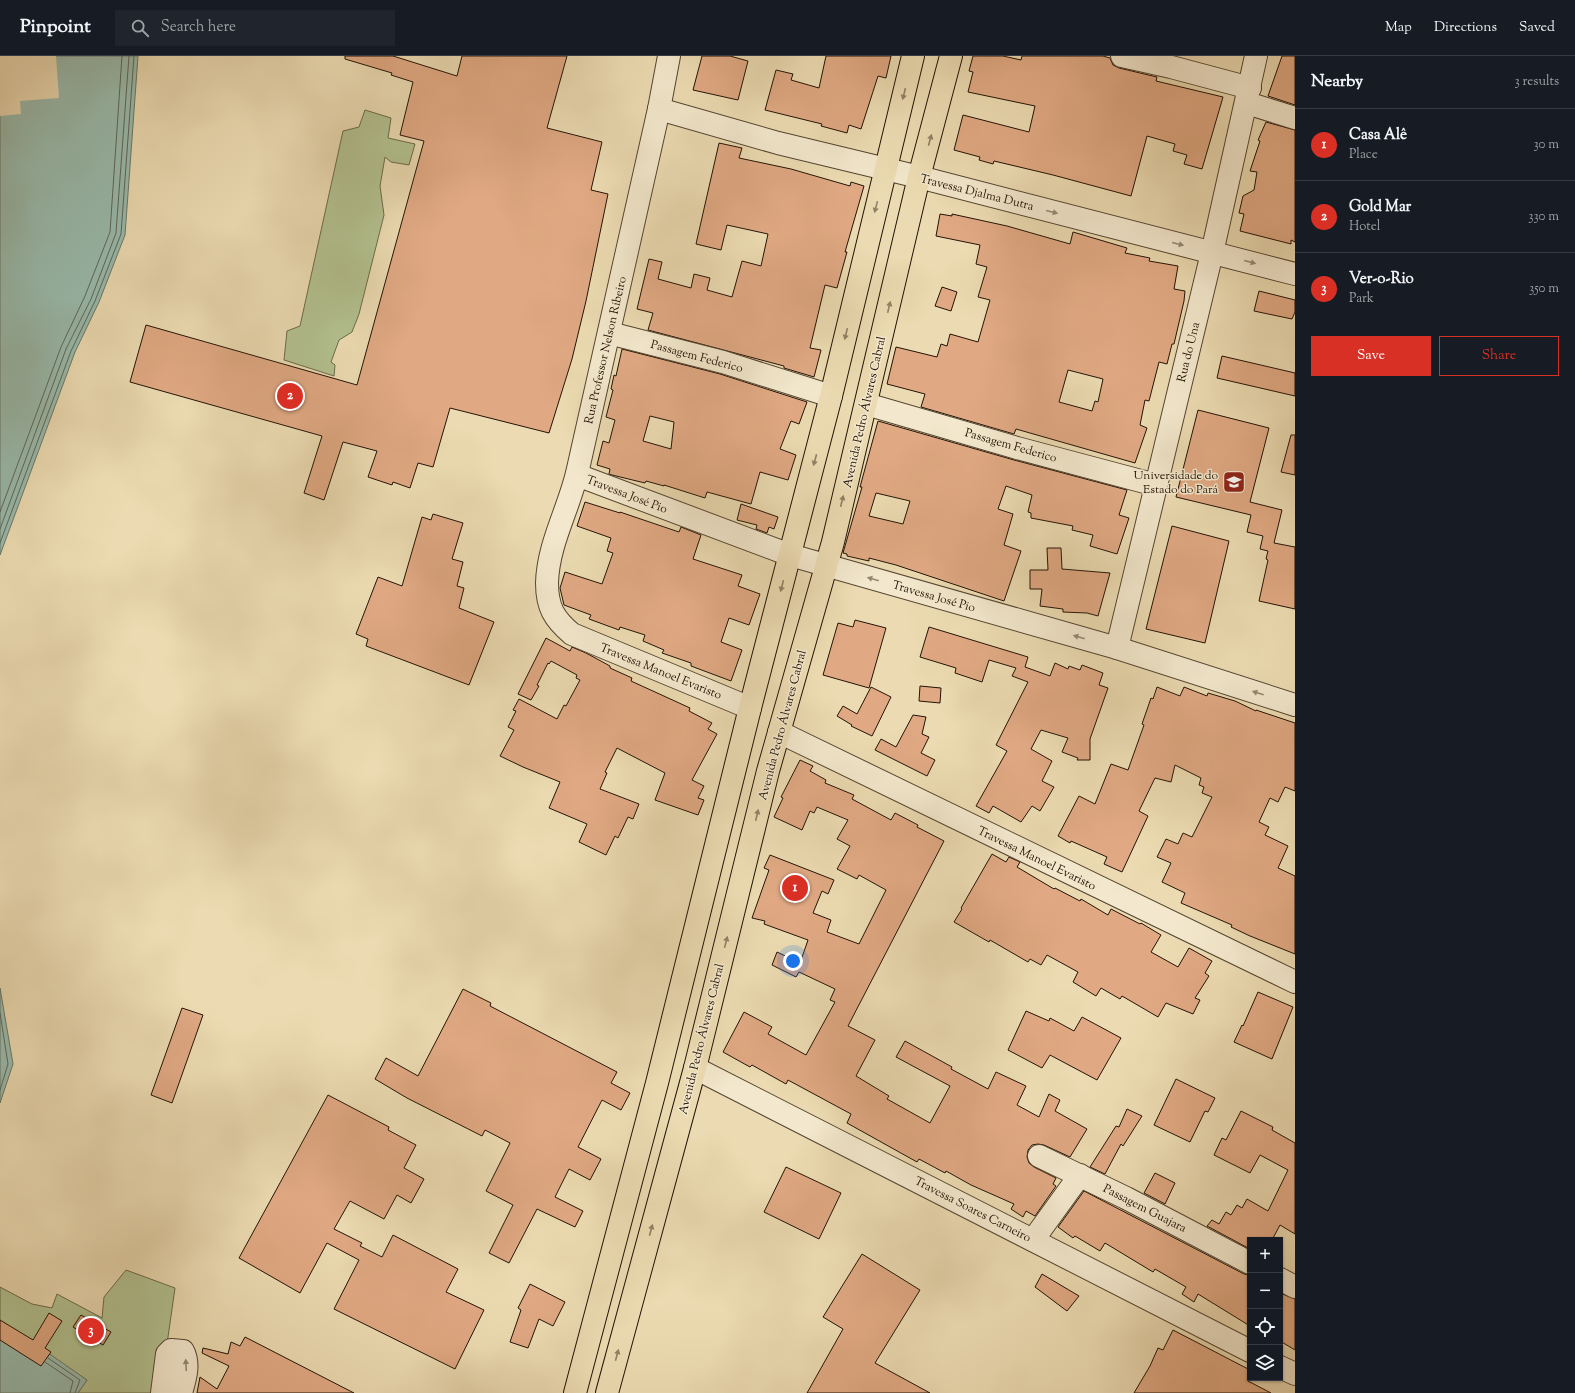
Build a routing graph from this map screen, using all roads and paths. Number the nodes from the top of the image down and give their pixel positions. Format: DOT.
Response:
graph roads {
  1 [pos="669,56"];
  2 [pos="914,56"];
  3 [pos="950,56"];
  4 [pos="1122,56"];
  5 [pos="1256,56"];
  6 [pos="1248,95"];
  7 [pos="659,109"];
  8 [pos="1295,118"];
  9 [pos="886,169"];
  10 [pos="919,178"];
  11 [pos="1212,253"];
  12 [pos="1295,274"];
  13 [pos="608,333"];
  14 [pos="831,396"];
  15 [pos="866,404"];
  16 [pos="577,475"];
  17 [pos="1156,485"];
  18 [pos="790,555"];
  19 [pos="826,566"];
  20 [pos="572,634"];
  21 [pos="1117,648"];
  22 [pos="1295,706"];
  23 [pos="750,708"];
  24 [pos="779,732"];
  25 [pos="768,771"];
  26 [pos="1295,982"];
  27 [pos="695,1068"];
  28 [pos="1039,1156"];
  29 [pos="1080,1175"];
  30 [pos="1033,1240"];
  31 [pos="1247,1261"];
  32 [pos="1283,1280"];
  33 [pos="1295,1286"];
  34 [pos="1247,1349"];
  35 [pos="1283,1368"];
  36 [pos="1295,1374"];
  37 [pos="162,1393"];
  38 [pos="181,1393"];
  39 [pos="575,1393"];
  40 [pos="607,1393"];
  1 -- 7 [label="street, Rua Professor Nelson Ribeiro"];
  2 -- 9 [label="main road, one-way"];
  10 -- 3 [label="main road, Avenida Pedro Álvares Cabral, one-way"];
  4 -- 6 [label="street"];
  5 -- 6 [label="street, Rua do Una"];
  6 -- 8 [label="street"];
  6 -- 11 [label="street, Rua do Una"];
  7 -- 9 [label="street, Travessa Djalma Dutra"];
  7 -- 13 [label="street, Rua Professor Nelson Ribeiro"];
  9 -- 10 [label="street, Travessa Djalma Dutra"];
  9 -- 14 [label="main road, one-way"];
  10 -- 11 [label="street, Travessa Djalma Dutra, one-way"];
  15 -- 10 [label="main road, Avenida Pedro Álvares Cabral, one-way"];
  11 -- 12 [label="street, Travessa Djalma Dutra, one-way"];
  11 -- 17 [label="street, Rua do Una"];
  13 -- 14 [label="street, Passagem Federico"];
  13 -- 16 [label="street, Rua Professor Nelson Ribeiro"];
  14 -- 18 [label="main road, one-way"];
  15 -- 17 [label="street, Passagem Federico"];
  19 -- 15 [label="main road, Avenida Pedro Álvares Cabral, one-way"];
  16 -- 18 [label="street, Travessa José Pio"];
  16 -- 20 [label="street, Rua Professor Nelson Ribeiro"];
  17 -- 21 [label="street, Rua do Una"];
  18 -- 19 [label="street, Travessa José Pio"];
  18 -- 23 [label="main road, one-way"];
  21 -- 19 [label="street, Travessa José Pio, one-way"];
  19 -- 24 [label="main road, Avenida Pedro Álvares Cabral"];
  20 -- 23 [label="street, Travessa Manoel Evaristo"];
  22 -- 21 [label="street, Travessa José Pio, one-way"];
  23 -- 25 [label="main road"];
  23 -- 39 [label="main road"];
  24 -- 25 [label="main road, Avenida Pedro Álvares Cabral"];
  24 -- 26 [label="street, Travessa Manoel Evaristo"];
  27 -- 25 [label="main road, Avenida Pedro Álvares Cabral, one-way"];
  27 -- 30 [label="street, Travessa Soares Carneiro"];
  40 -- 27 [label="main road, Avenida Pedro Álvares Cabral, one-way"];
  28 -- 29 [label="street, Passagem Guajara"];
  29 -- 30 [label="street"];
  29 -- 31 [label="street, Passagem Guajara"];
  30 -- 34 [label="street, Travessa Soares Carneiro"];
  32 -- 33 [label="street"];
  35 -- 36 [label="street"];
  38 -- 37 [label="street, one-way"];
}
